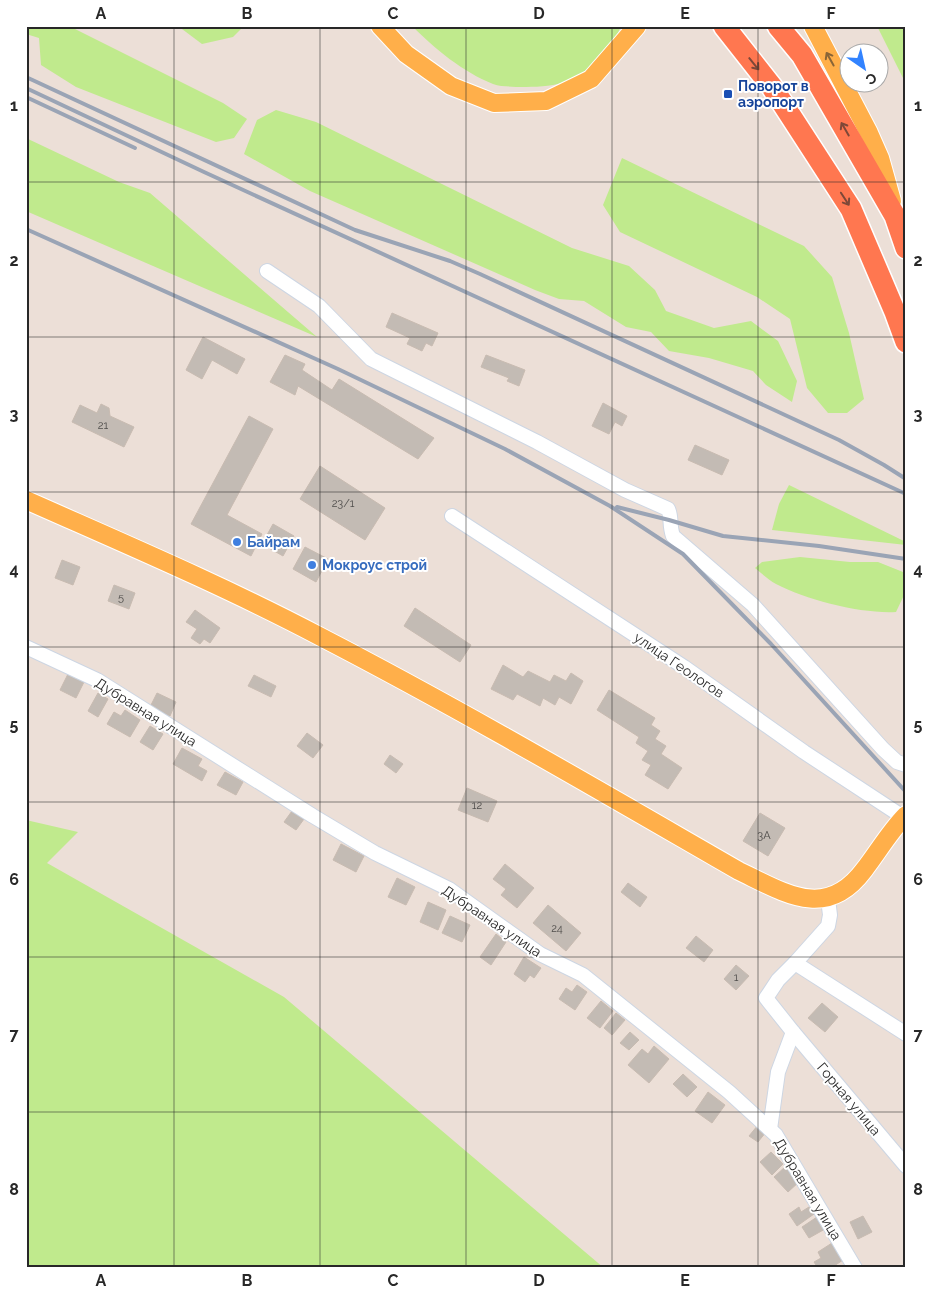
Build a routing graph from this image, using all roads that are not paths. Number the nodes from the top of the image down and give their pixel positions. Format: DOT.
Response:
graph roads {
  1 [pos="380,26"];
  2 [pos="636,26"];
  3 [pos="724,26"];
  4 [pos="778,26"];
  5 [pos="813,26"];
  6 [pos="895,216"];
  7 [pos="906,248"];
  8 [pos="266,271"];
  9 [pos="906,342"];
  10 [pos="26,500"];
  11 [pos="452,516"];
  12 [pos="26,647"];
  13 [pos="906,766"];
  14 [pos="905,816"];
  15 [pos="828,899"];
  16 [pos="794,963"];
  17 [pos="793,1032"];
  18 [pos="906,1034"];
  19 [pos="770,1129"];
  20 [pos="906,1166"];
  21 [pos="855,1268"];
  1 -- 2 [label="main road"];
  3 -- 9 [label="highway, one-way"];
  6 -- 4 [label="highway, one-way"];
  6 -- 5 [label="main road, one-way"];
  6 -- 7 [label="highway"];
  8 -- 13 [label="street"];
  10 -- 15 [label="main road"];
  11 -- 14 [label="street, улица Геологов"];
  12 -- 19 [label="street, Дубравная улица"];
  14 -- 15 [label="main road"];
  15 -- 16 [label="street"];
  16 -- 17 [label="street, Горная улица"];
  16 -- 18 [label="street"];
  17 -- 19 [label="street"];
  17 -- 20 [label="street, Горная улица"];
  19 -- 21 [label="street, Дубравная улица"];
}
